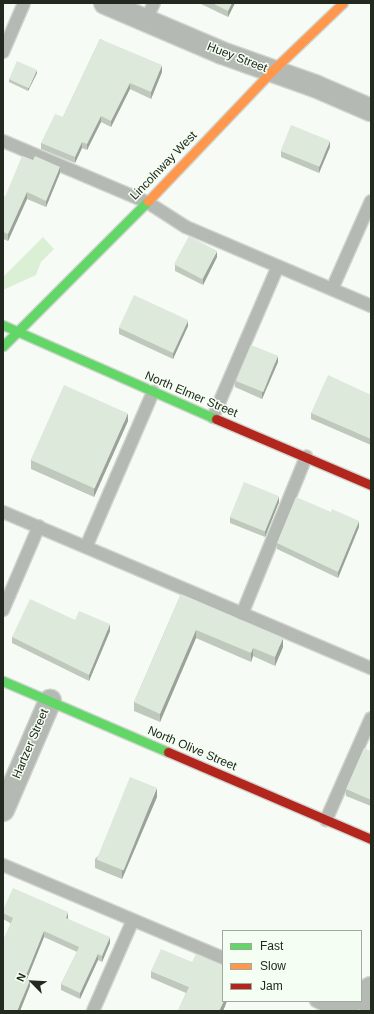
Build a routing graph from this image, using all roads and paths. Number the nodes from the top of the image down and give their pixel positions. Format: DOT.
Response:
graph roads {
  1 [pos="24,3"];
  2 [pos="105,3"];
  3 [pos="343,3"];
  4 [pos="150,12"];
  5 [pos="3,52"];
  6 [pos="272,71"];
  7 [pos="371,110"];
  8 [pos="3,141"];
  9 [pos="371,201"];
  10 [pos="147,202"];
  11 [pos="278,266"];
  12 [pos="332,289"];
  13 [pos="371,306"];
  14 [pos="3,325"];
  15 [pos="18,331"];
  16 [pos="3,346"];
  17 [pos="153,392"];
  18 [pos="213,418"];
  19 [pos="306,457"];
  20 [pos="371,485"];
  21 [pos="3,512"];
  22 [pos="39,526"];
  23 [pos="86,547"];
  24 [pos="3,610"];
  25 [pos="242,614"];
  26 [pos="371,668"];
  27 [pos="3,680"];
  28 [pos="50,701"];
  29 [pos="371,718"];
  30 [pos="3,810"];
  31 [pos="326,820"];
  32 [pos="371,839"];
  33 [pos="3,865"];
  34 [pos="133,920"];
  35 [pos="222,958"];
  36 [pos="371,988"];
  37 [pos="362,994"];
  38 [pos="318,1002"];
  39 [pos="350,1002"];
  40 [pos="362,1002"];
  41 [pos="93,1011"];
  42 [pos="337,1011"];
  43 [pos="368,1011"];
  1 -- 5 [label="lane"];
  2 -- 4 [label="street, Huey Street"];
  3 -- 6 [label="street, Lincolnway West"];
  4 -- 6 [label="street, Huey Street"];
  6 -- 7 [label="street, Huey Street"];
  6 -- 10 [label="street, Lincolnway West"];
  8 -- 10 [label="lane"];
  9 -- 12 [label="lane"];
  10 -- 11 [label="lane"];
  10 -- 15 [label="street, Lincolnway West"];
  11 -- 12 [label="lane"];
  11 -- 18 [label="lane"];
  12 -- 13 [label="lane"];
  14 -- 15 [label="street, North Elmer Street"];
  15 -- 16 [label="street, Lincolnway West"];
  15 -- 17 [label="street, North Elmer Street"];
  17 -- 18 [label="street, North Elmer Street"];
  17 -- 23 [label="lane"];
  18 -- 19 [label="street, North Elmer Street"];
  19 -- 20 [label="street, North Elmer Street"];
  19 -- 25 [label="lane"];
  21 -- 22 [label="lane"];
  22 -- 23 [label="lane"];
  22 -- 24 [label="lane"];
  23 -- 25 [label="lane"];
  25 -- 26 [label="lane"];
  27 -- 28 [label="street, North Olive Street"];
  28 -- 30 [label="street, Hartzer Street"];
  28 -- 31 [label="street, North Olive Street"];
  29 -- 31 [label="lane"];
  31 -- 32 [label="street, North Olive Street"];
  33 -- 34 [label="lane"];
  34 -- 35 [label="lane"];
  34 -- 41 [label="lane"];
  36 -- 37 [label="street"];
  38 -- 42 [label="lane"];
  39 -- 42 [label="street"];
  40 -- 43 [label="lane"];
}
